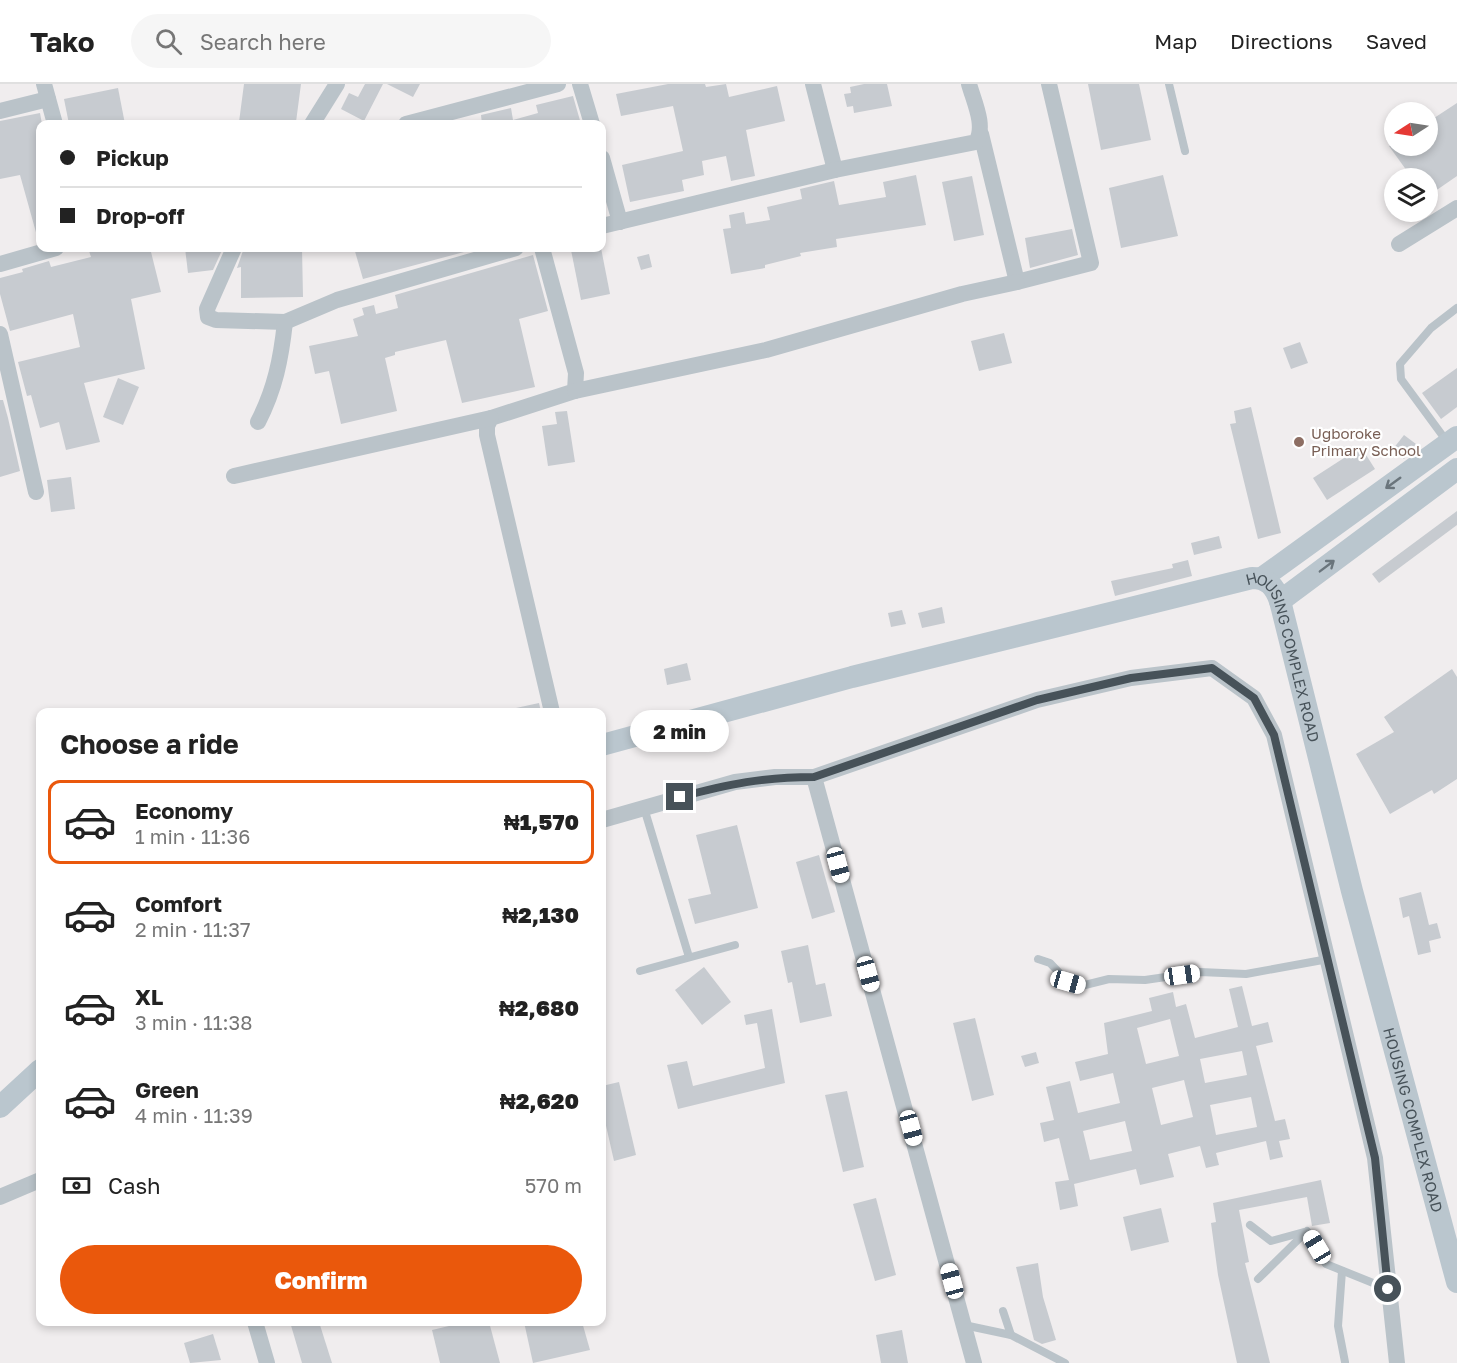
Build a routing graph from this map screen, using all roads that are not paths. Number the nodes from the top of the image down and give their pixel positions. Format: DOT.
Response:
graph roads {
  1 [pos="337,84"];
  2 [pos="558,84"];
  3 [pos="580,84"];
  4 [pos="813,84"];
  5 [pos="969,84"];
  6 [pos="1049,84"];
  7 [pos="1169,84"];
  8 [pos="46,91"];
  9 [pos="0,111"];
  10 [pos="54,120"];
  11 [pos="314,120"];
  12 [pos="421,120"];
  13 [pos="591,120"];
  14 [pos="981,134"];
  15 [pos="1185,151"];
  16 [pos="835,170"];
  17 [pos="606,172"];
  18 [pos="1457,208"];
  19 [pos="620,222"];
  20 [pos="606,225"];
  21 [pos="1400,244"];
  22 [pos="42,252"];
  23 [pos="232,252"];
  24 [pos="502,252"];
  25 [pos="543,252"];
  26 [pos="0,264"];
  27 [pos="1017,282"];
  28 [pos="1457,308"];
  29 [pos="285,322"];
  30 [pos="0,334"];
  31 [pos="575,391"];
  32 [pos="491,418"];
  33 [pos="258,422"];
  34 [pos="1452,440"];
  35 [pos="1457,469"];
  36 [pos="234,476"];
  37 [pos="36,492"];
  38 [pos="1262,578"];
  39 [pos="1280,601"];
  40 [pos="551,708"];
  41 [pos="606,744"];
  42 [pos="814,777"];
  43 [pos="644,808"];
  44 [pos="606,819"];
  45 [pos="735,945"];
  46 [pos="689,957"];
  47 [pos="1038,959"];
  48 [pos="1328,959"];
  49 [pos="640,970"];
  50 [pos="36,1074"];
  51 [pos="0,1107"];
  52 [pos="36,1182"];
  53 [pos="0,1197"];
  54 [pos="1250,1225"];
  55 [pos="1307,1231"];
  56 [pos="1342,1271"];
  57 [pos="1258,1278"];
  58 [pos="1457,1282"];
  59 [pos="1388,1289"];
  60 [pos="1003,1311"];
  61 [pos="964,1325"];
  62 [pos="256,1326"];
  63 [pos="1011,1335"];
  64 [pos="1345,1362"];
  65 [pos="267,1363"];
  66 [pos="974,1363"];
  67 [pos="1065,1363"];
  68 [pos="1397,1363"];
  1 -- 11 [label="street"];
  2 -- 12 [label="street"];
  3 -- 13 [label="street"];
  4 -- 16 [label="street"];
  5 -- 14 [label="street"];
  6 -- 27 [label="street"];
  7 -- 15 [label="lane"];
  8 -- 9 [label="street"];
  8 -- 10 [label="street"];
  14 -- 16 [label="street"];
  14 -- 27 [label="street"];
  16 -- 19 [label="street"];
  17 -- 19 [label="street"];
  18 -- 21 [label="street"];
  19 -- 20 [label="street"];
  22 -- 26 [label="street"];
  23 -- 29 [label="street"];
  24 -- 29 [label="street"];
  25 -- 31 [label="street"];
  27 -- 31 [label="street"];
  28 -- 34 [label="lane"];
  29 -- 33 [label="street"];
  30 -- 37 [label="street"];
  31 -- 32 [label="street"];
  32 -- 36 [label="street"];
  32 -- 40 [label="street"];
  34 -- 38 [label="street, one-way"];
  39 -- 35 [label="street, one-way"];
  38 -- 39 [label="street, HOUSING COMPLEX ROAD"];
  38 -- 41 [label="street, HOUSING COMPLEX ROAD"];
  39 -- 58 [label="street, HOUSING COMPLEX ROAD"];
  42 -- 43 [label="street"];
  42 -- 48 [label="street"];
  42 -- 61 [label="street"];
  43 -- 44 [label="street"];
  43 -- 46 [label="lane"];
  45 -- 46 [label="lane"];
  46 -- 49 [label="lane"];
  47 -- 48 [label="lane"];
  48 -- 59 [label="street"];
  50 -- 51 [label="street"];
  52 -- 53 [label="street"];
  54 -- 55 [label="lane"];
  55 -- 56 [label="lane"];
  55 -- 57 [label="lane"];
  56 -- 59 [label="lane"];
  56 -- 64 [label="lane"];
  59 -- 68 [label="street"];
  60 -- 63 [label="lane"];
  61 -- 63 [label="lane"];
  61 -- 66 [label="street"];
  62 -- 65 [label="street"];
  63 -- 67 [label="lane"];
}
